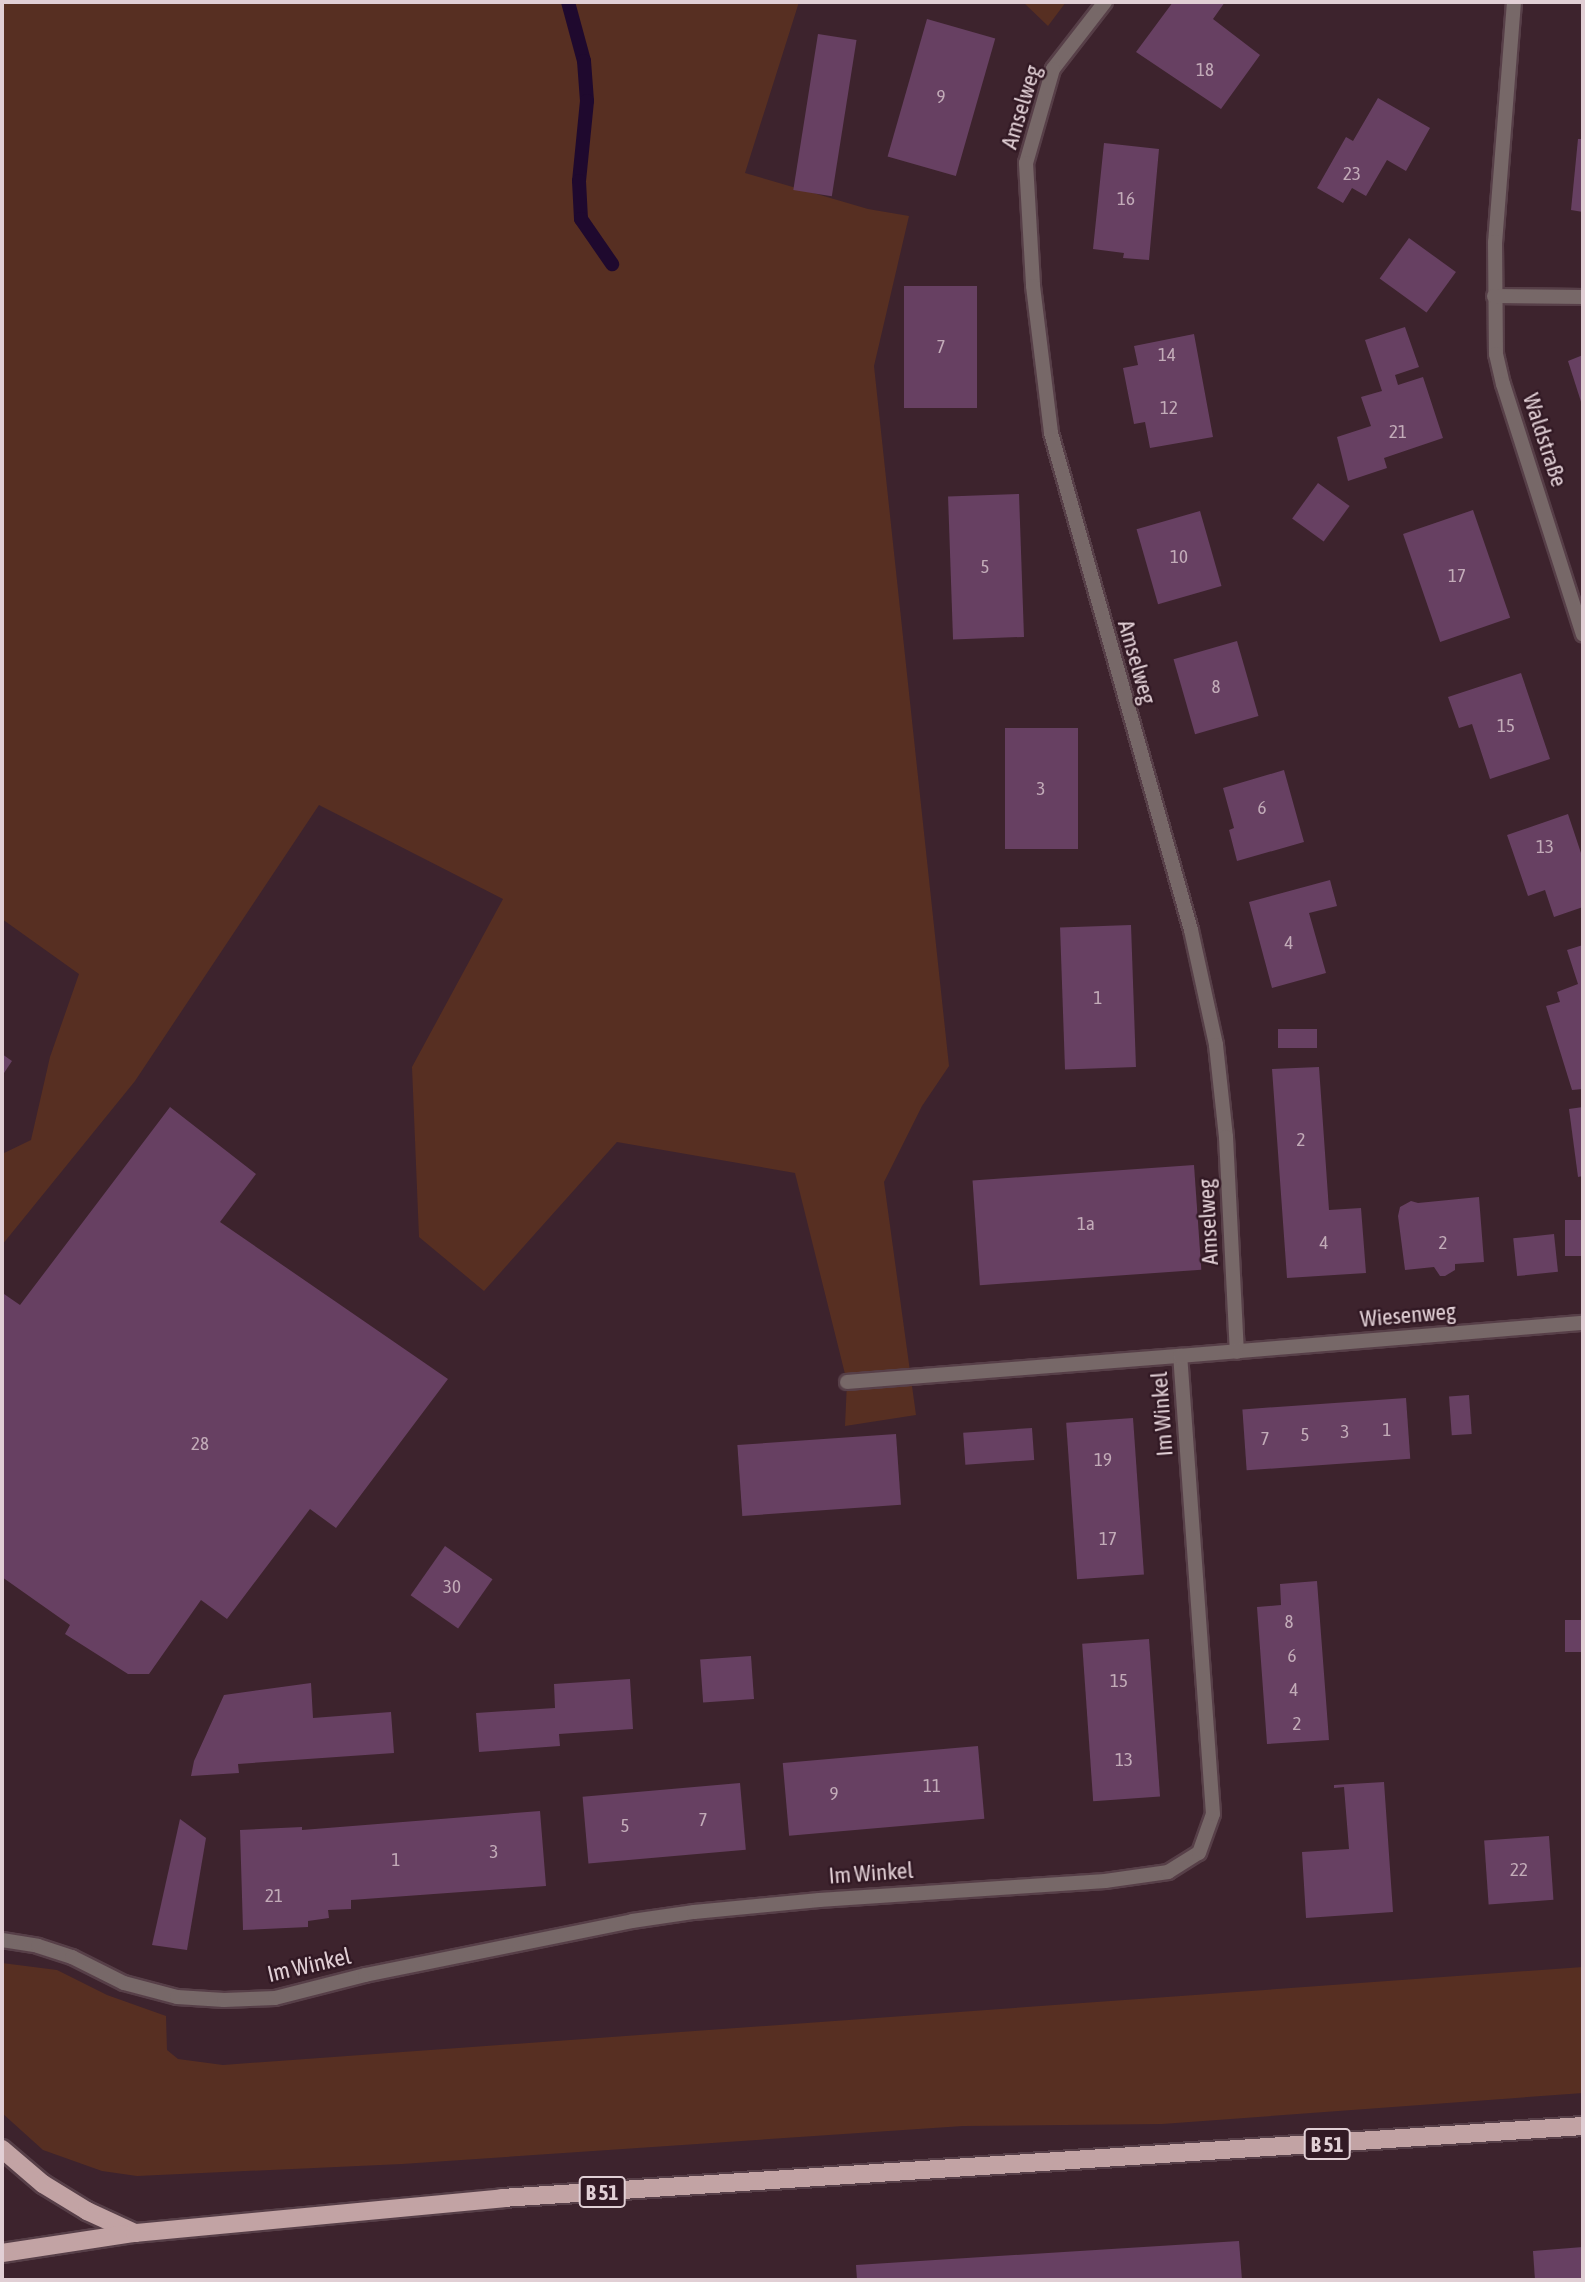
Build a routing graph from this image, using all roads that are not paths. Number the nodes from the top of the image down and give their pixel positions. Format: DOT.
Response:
graph roads {
  1 [pos="1105,2"];
  2 [pos="1514,2"];
  3 [pos="1494,296"];
  4 [pos="1583,297"];
  5 [pos="1583,635"];
  6 [pos="1583,1323"];
  7 [pos="1237,1352"];
  8 [pos="1180,1356"];
  9 [pos="847,1382"];
  10 [pos="2,1940"];
  11 [pos="1583,2126"];
  12 [pos="2,2149"];
  13 [pos="135,2233"];
  14 [pos="2,2253"];
  1 -- 7 [label="street, Amselweg"];
  2 -- 3 [label="street"];
  3 -- 4 [label="street"];
  3 -- 5 [label="street, Waldstraße"];
  6 -- 7 [label="street, Wiesenweg"];
  7 -- 8 [label="street, Im Winkel"];
  8 -- 9 [label="street"];
  8 -- 10 [label="street, Im Winkel"];
  11 -- 13 [label="main road, B 51"];
  12 -- 13 [label="main road"];
  13 -- 14 [label="main road, B 51"];
}
